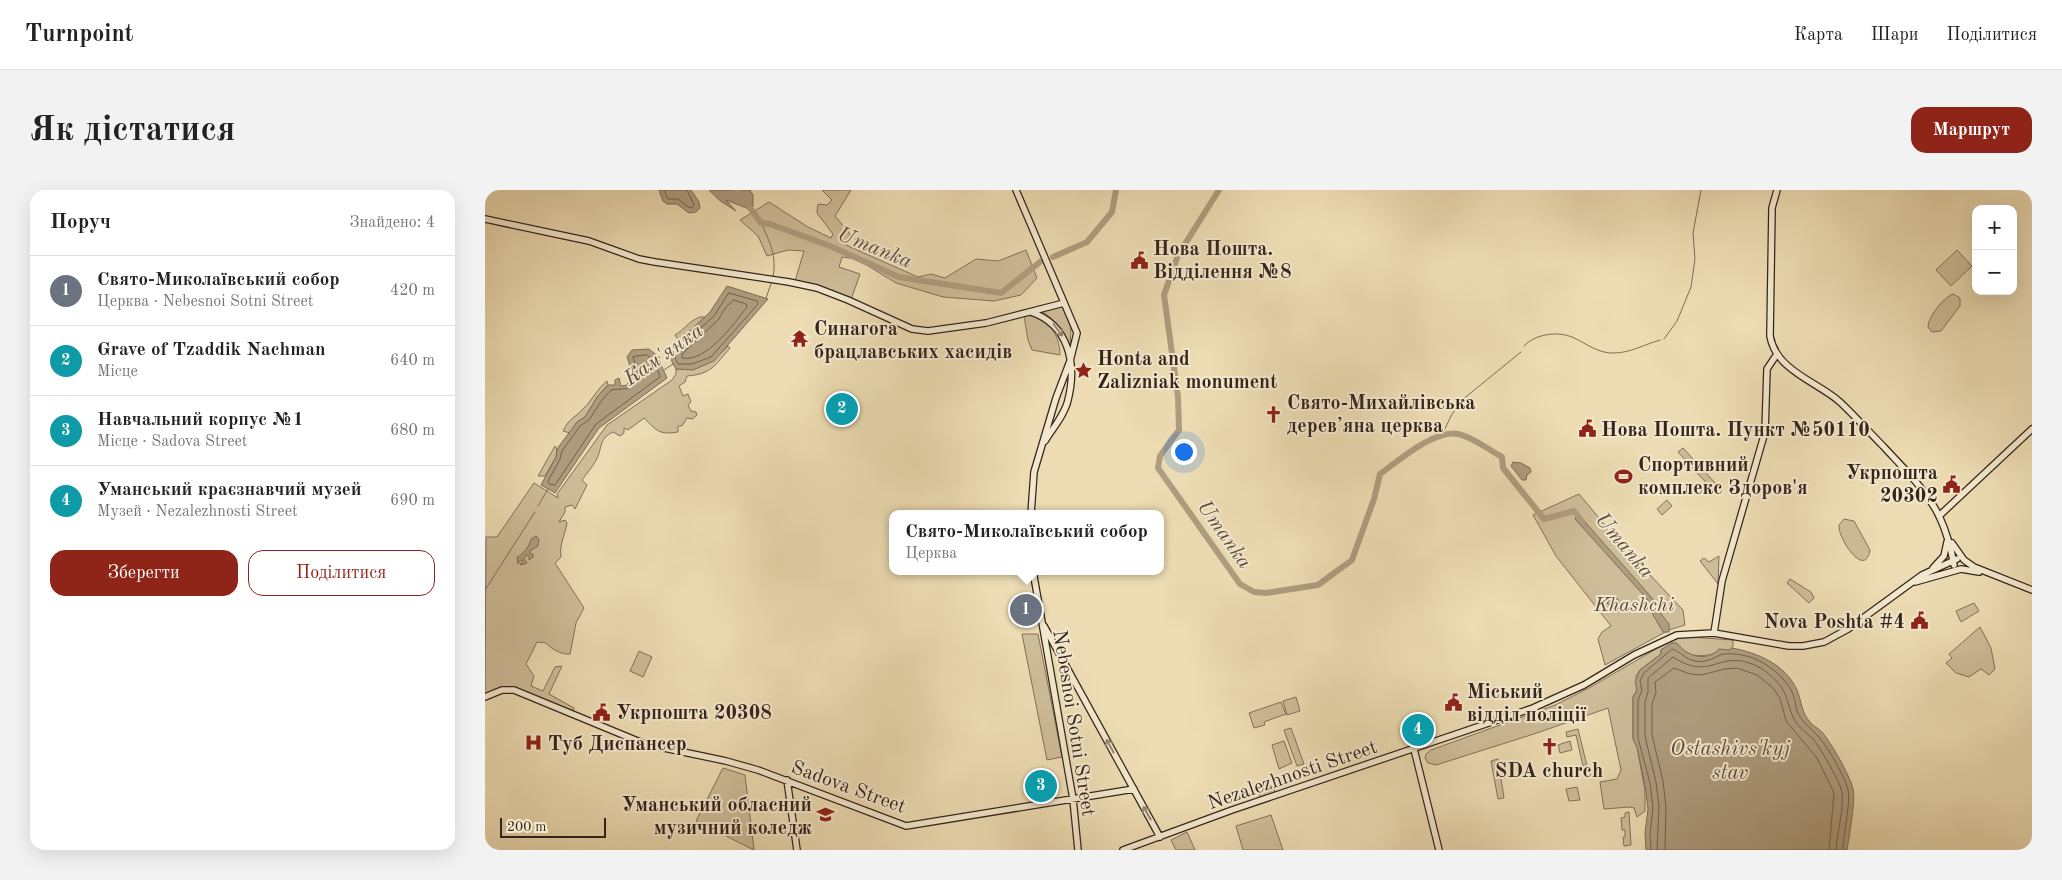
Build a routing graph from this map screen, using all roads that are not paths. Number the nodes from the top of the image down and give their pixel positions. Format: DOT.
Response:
graph roads {
  1 [pos="1016,190"];
  2 [pos="1777,190"];
  3 [pos="485,219"];
  4 [pos="1064,303"];
  5 [pos="1031,312"];
  6 [pos="1777,354"];
  7 [pos="1070,361"];
  8 [pos="1057,398"];
  9 [pos="1068,401"];
  10 [pos="2032,429"];
  11 [pos="1041,447"];
  12 [pos="1031,510"];
  13 [pos="1939,516"];
  14 [pos="1947,535"];
  15 [pos="1957,561"];
  16 [pos="1961,569"];
  17 [pos="1929,571"];
  18 [pos="1984,572"];
  19 [pos="1034,575"];
  20 [pos="1935,577"];
  21 [pos="1910,583"];
  22 [pos="2032,590"];
  23 [pos="1041,622"];
  24 [pos="1714,633"];
  25 [pos="1053,643"];
  26 [pos="1046,648"];
  27 [pos="485,697"];
  28 [pos="1414,750"];
  29 [pos="787,780"];
  30 [pos="1134,789"];
  31 [pos="1073,799"];
  32 [pos="1160,837"];
  33 [pos="797,850"];
  34 [pos="1078,850"];
  35 [pos="1123,850"];
  36 [pos="1439,850"];
  1 -- 4 [label="main road"];
  2 -- 6 [label="main road"];
  3 -- 5 [label="main road"];
  4 -- 5 [label="main road"];
  4 -- 7 [label="main road"];
  5 -- 7 [label="main road, one-way"];
  6 -- 13 [label="main road"];
  6 -- 24 [label="main road"];
  7 -- 8 [label="main road"];
  7 -- 9 [label="main road"];
  8 -- 9 [label="main road"];
  8 -- 11 [label="main road"];
  9 -- 11 [label="main road"];
  10 -- 13 [label="main road"];
  11 -- 12 [label="main road"];
  13 -- 14 [label="main road"];
  14 -- 15 [label="main road"];
  14 -- 15 [label="main road"];
  14 -- 17 [label="main road"];
  15 -- 16 [label="main road"];
  15 -- 16 [label="main road"];
  15 -- 17 [label="main road, Nezalezhnosti Street"];
  15 -- 18 [label="main road, Nezalezhnosti Street"];
  16 -- 18 [label="main road, Nezalezhnosti Street"];
  16 -- 20 [label="main road, Nezalezhnosti Street"];
  17 -- 21 [label="main road, Nezalezhnosti Street"];
  18 -- 20 [label="main road, Nezalezhnosti Street"];
  18 -- 22 [label="main road, Nezalezhnosti Street"];
  19 -- 23 [label="main road, Nebesnoi Sotni Street"];
  20 -- 21 [label="main road, Nezalezhnosti Street"];
  21 -- 24 [label="main road, Nezalezhnosti Street"];
  23 -- 25 [label="main road"];
  23 -- 26 [label="main road, Nebesnoi Sotni Street"];
  24 -- 28 [label="main road, Nezalezhnosti Street"];
  25 -- 26 [label="main road"];
  30 -- 25 [label="main road, one-way"];
  26 -- 31 [label="main road, Nebesnoi Sotni Street"];
  27 -- 29 [label="main road, Sadova Street"];
  28 -- 32 [label="main road, Nezalezhnosti Street"];
  28 -- 36 [label="main road"];
  29 -- 31 [label="main road, Sadova Street"];
  29 -- 33 [label="main road"];
  30 -- 31 [label="main road, Sadova Street"];
  32 -- 30 [label="main road, one-way"];
  31 -- 34 [label="main road, Nebesnoi Sotni Street"];
  32 -- 35 [label="main road, Nezalezhnosti Street"];
}
